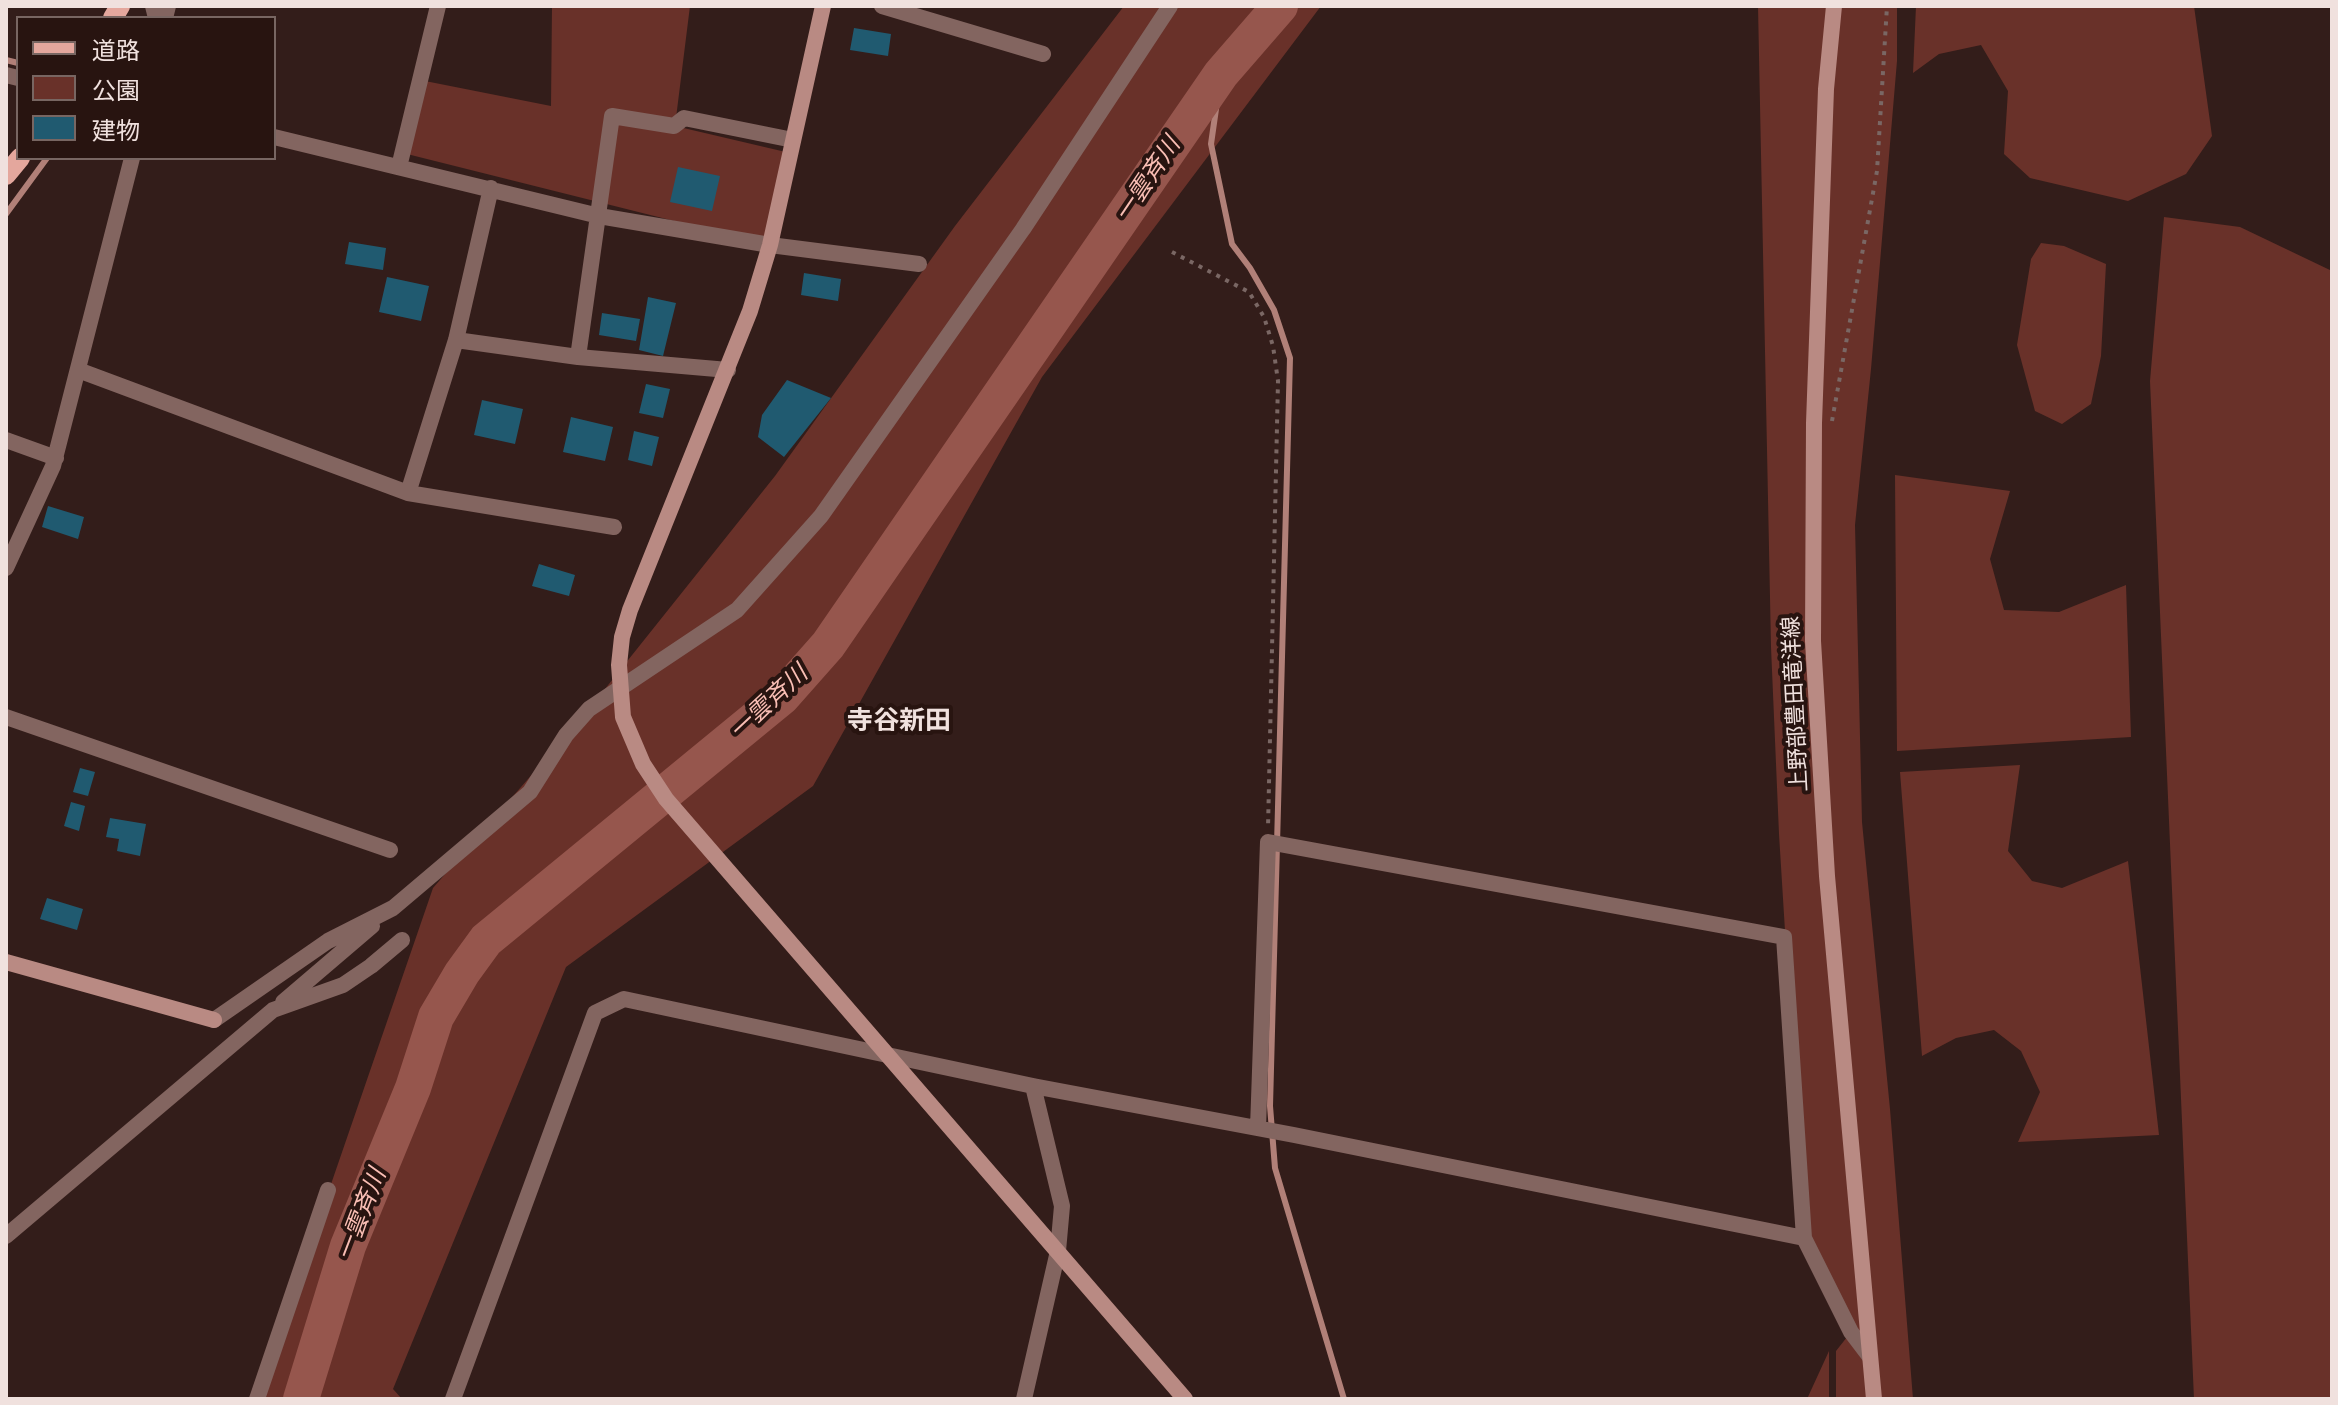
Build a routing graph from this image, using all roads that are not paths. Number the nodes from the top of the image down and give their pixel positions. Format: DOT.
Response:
graph roads {
  1 [pos="438,6"];
  2 [pos="823,6"];
  3 [pos="882,6"];
  4 [pos="1170,6"];
  5 [pos="1834,6"];
  6 [pos="1043,54"];
  7 [pos="276,137"];
  8 [pos="793,140"];
  9 [pos="131,160"];
  10 [pos="399,167"];
  11 [pos="491,188"];
  12 [pos="599,216"];
  13 [pos="770,245"];
  14 [pos="919,264"];
  15 [pos="456,340"];
  16 [pos="578,357"];
  17 [pos="78,370"];
  18 [pos="728,370"];
  19 [pos="6,440"];
  20 [pos="56,458"];
  21 [pos="408,493"];
  22 [pos="614,527"];
  23 [pos="6,568"];
  24 [pos="620,689"];
  25 [pos="6,717"];
  26 [pos="390,850"];
  27 [pos="393,908"];
  28 [pos="402,940"];
  29 [pos="6,962"];
  30 [pos="273,1010"];
  31 [pos="885,1053"];
  32 [pos="1033,1086"];
  33 [pos="1258,1128"];
  34 [pos="328,1190"];
  35 [pos="6,1236"];
  36 [pos="1804,1238"];
  37 [pos="1058,1251"];
  38 [pos="1870,1357"];
  39 [pos="257,1399"];
  40 [pos="453,1399"];
  41 [pos="1024,1399"];
  42 [pos="1185,1399"];
  43 [pos="1874,1399"];
  1 -- 10 [label="street"];
  2 -- 8 [label="street"];
  3 -- 6 [label="street"];
  4 -- 24 [label="street"];
  5 -- 38 [label="street, 上野部豊田竜洋線"];
  7 -- 10 [label="street"];
  8 -- 12 [label="street"];
  8 -- 13 [label="street"];
  9 -- 17 [label="street"];
  10 -- 11 [label="street"];
  11 -- 12 [label="street"];
  11 -- 15 [label="street"];
  12 -- 13 [label="street"];
  12 -- 16 [label="street"];
  13 -- 14 [label="street"];
  13 -- 18 [label="street"];
  15 -- 16 [label="street"];
  15 -- 21 [label="street"];
  16 -- 18 [label="street"];
  17 -- 20 [label="street"];
  17 -- 21 [label="street"];
  18 -- 24 [label="street"];
  19 -- 20 [label="street"];
  20 -- 23 [label="street"];
  21 -- 22 [label="street"];
  24 -- 27 [label="street"];
  24 -- 31 [label="street"];
  25 -- 26 [label="street"];
  27 -- 29 [label="street"];
  27 -- 30 [label="street"];
  28 -- 30 [label="street"];
  30 -- 35 [label="street"];
  31 -- 32 [label="street"];
  31 -- 37 [label="street"];
  31 -- 40 [label="street"];
  32 -- 33 [label="street"];
  32 -- 37 [label="street"];
  33 -- 36 [label="street"];
  33 -- 36 [label="street"];
  34 -- 39 [label="street"];
  36 -- 38 [label="street"];
  37 -- 41 [label="street"];
  37 -- 42 [label="street"];
  38 -- 43 [label="street, 上野部豊田竜洋線"];
}
